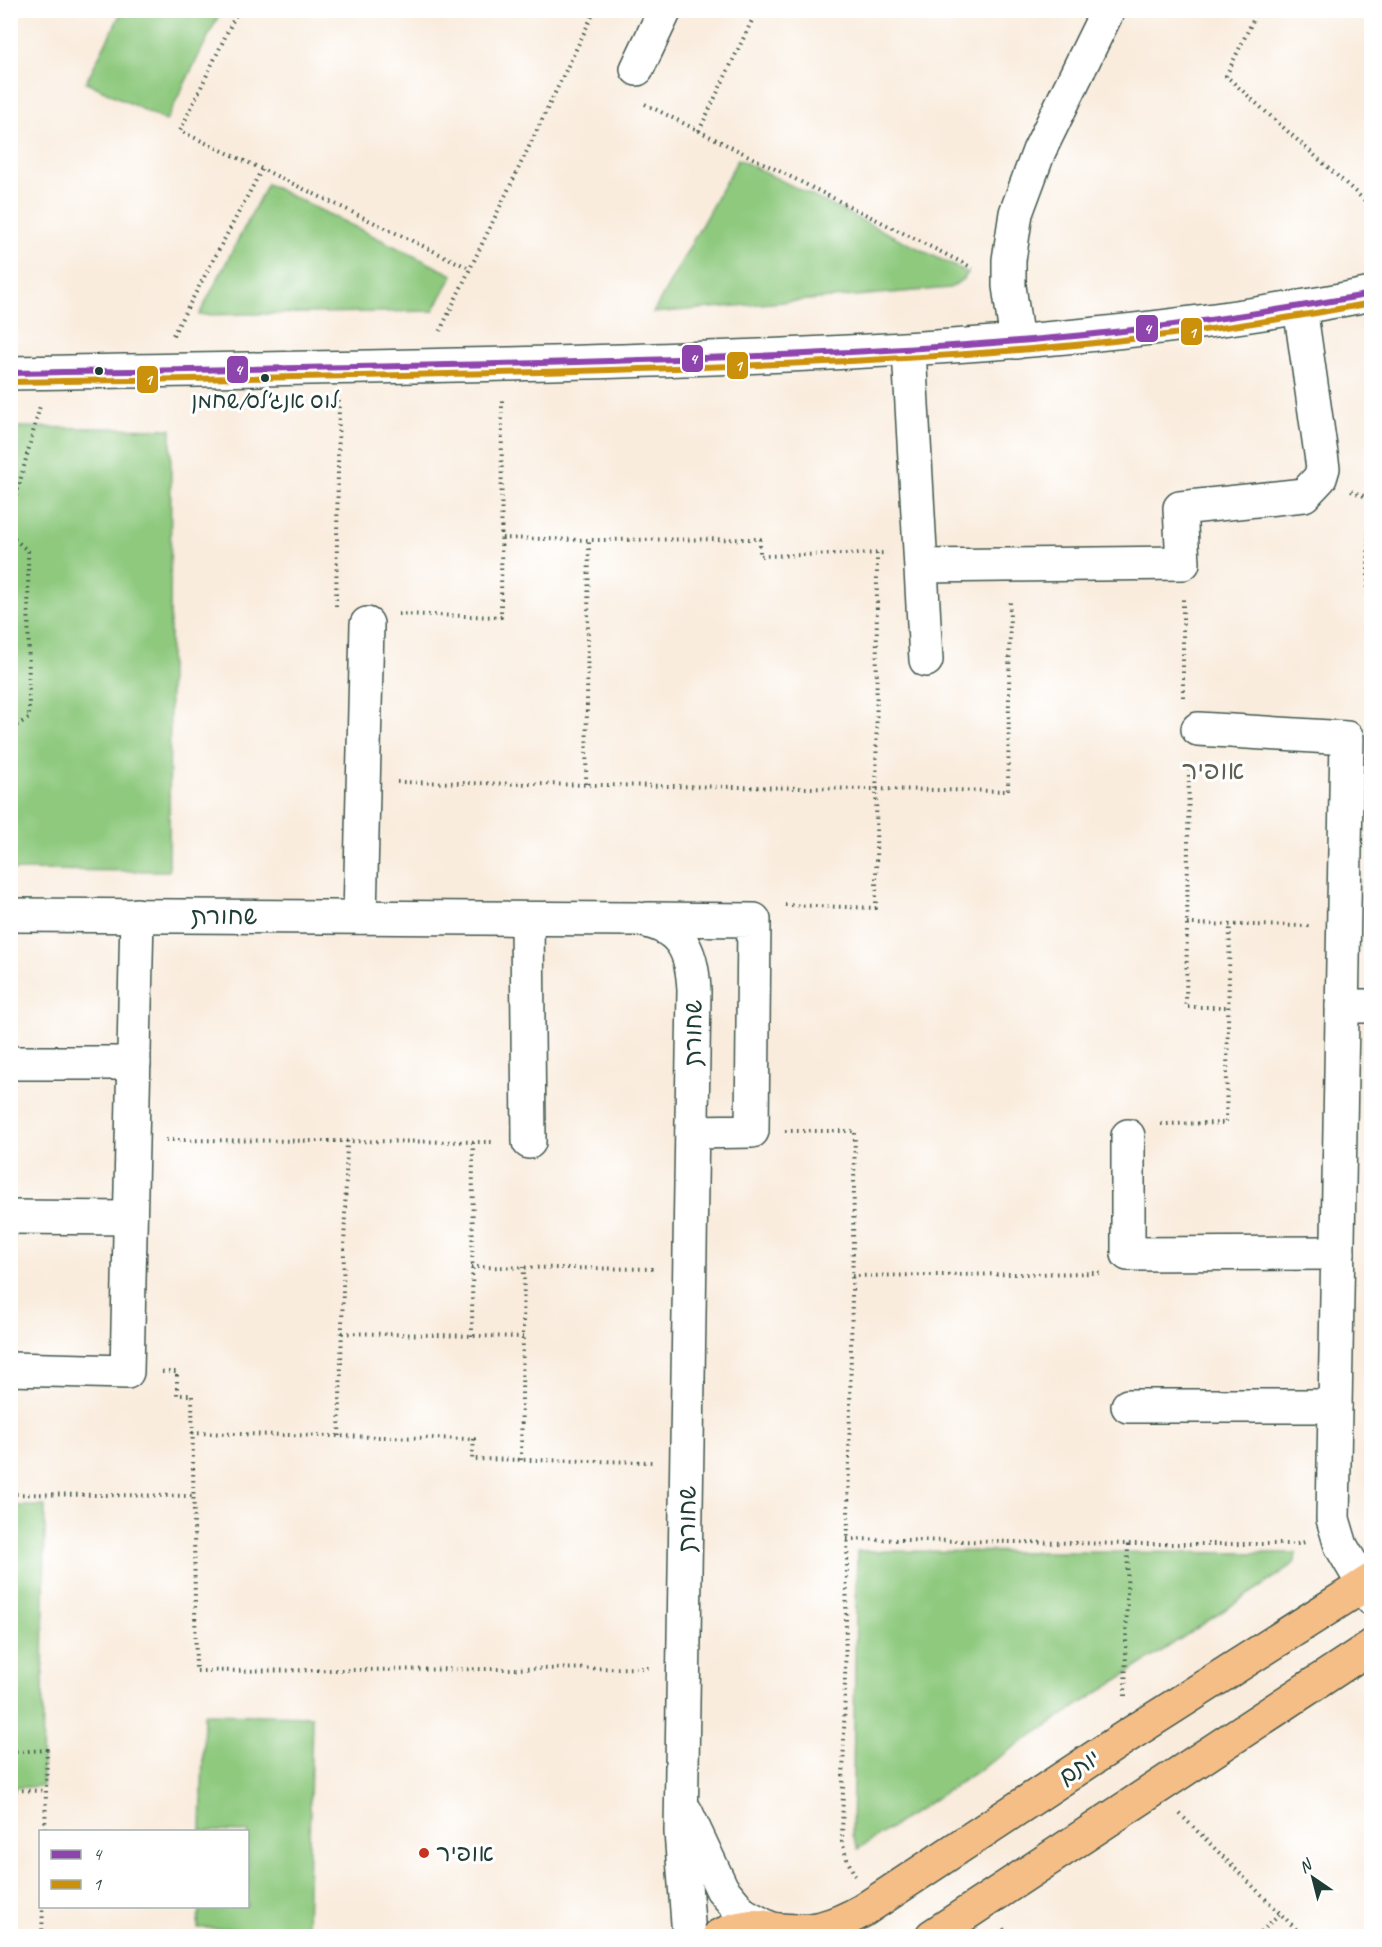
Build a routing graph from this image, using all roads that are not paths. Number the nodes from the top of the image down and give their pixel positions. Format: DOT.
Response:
graph roads {
  1 [pos="665,10"];
  2 [pos="1107,10"];
  3 [pos="637,69"];
  4 [pos="1371,294"];
  5 [pos="1300,307"];
  6 [pos="1017,342"];
  7 [pos="909,350"];
  8 [pos="10,373"];
  9 [pos="921,559"];
  10 [pos="367,624"];
  11 [pos="926,660"];
  12 [pos="1193,729"];
  13 [pos="10,915"];
  14 [pos="137,915"];
  15 [pos="360,917"];
  16 [pos="527,919"];
  17 [pos="637,919"];
  18 [pos="1357,1006"];
  19 [pos="10,1063"];
  20 [pos="134,1063"];
  21 [pos="692,1132"];
  22 [pos="1128,1136"];
  23 [pos="529,1142"];
  24 [pos="10,1217"];
  25 [pos="130,1218"];
  26 [pos="1338,1253"];
  27 [pos="10,1369"];
  28 [pos="1128,1406"];
  29 [pos="1335,1406"];
  30 [pos="1369,1588"];
  31 [pos="1371,1646"];
  32 [pos="683,1805"];
  33 [pos="779,1931"];
  34 [pos="689,1936"];
  35 [pos="718,1936"];
  36 [pos="932,1936"];
  1 -- 3 [label="street"];
  2 -- 6 [label="street"];
  4 -- 5 [label="street"];
  5 -- 6 [label="street"];
  5 -- 9 [label="street"];
  6 -- 7 [label="street"];
  7 -- 8 [label="street"];
  7 -- 9 [label="street"];
  9 -- 11 [label="street"];
  10 -- 15 [label="street"];
  12 -- 18 [label="street"];
  13 -- 14 [label="street, שחורת"];
  14 -- 15 [label="street, שחורת"];
  14 -- 20 [label="street"];
  15 -- 16 [label="street, שחורת"];
  16 -- 17 [label="street, שחורת"];
  16 -- 23 [label="street"];
  17 -- 21 [label="street, שחורת"];
  17 -- 21 [label="street"];
  18 -- 26 [label="street"];
  19 -- 20 [label="street"];
  20 -- 25 [label="street"];
  21 -- 32 [label="street, שחורת"];
  22 -- 26 [label="street"];
  24 -- 25 [label="street"];
  25 -- 27 [label="street"];
  26 -- 29 [label="street"];
  28 -- 29 [label="street"];
  29 -- 30 [label="street"];
  30 -- 33 [label="main road, יותם"];
  31 -- 36 [label="main road"];
  32 -- 33 [label="street, שחורת"];
  32 -- 34 [label="street, שחורת"];
  33 -- 35 [label="main road, יותם"];
}
